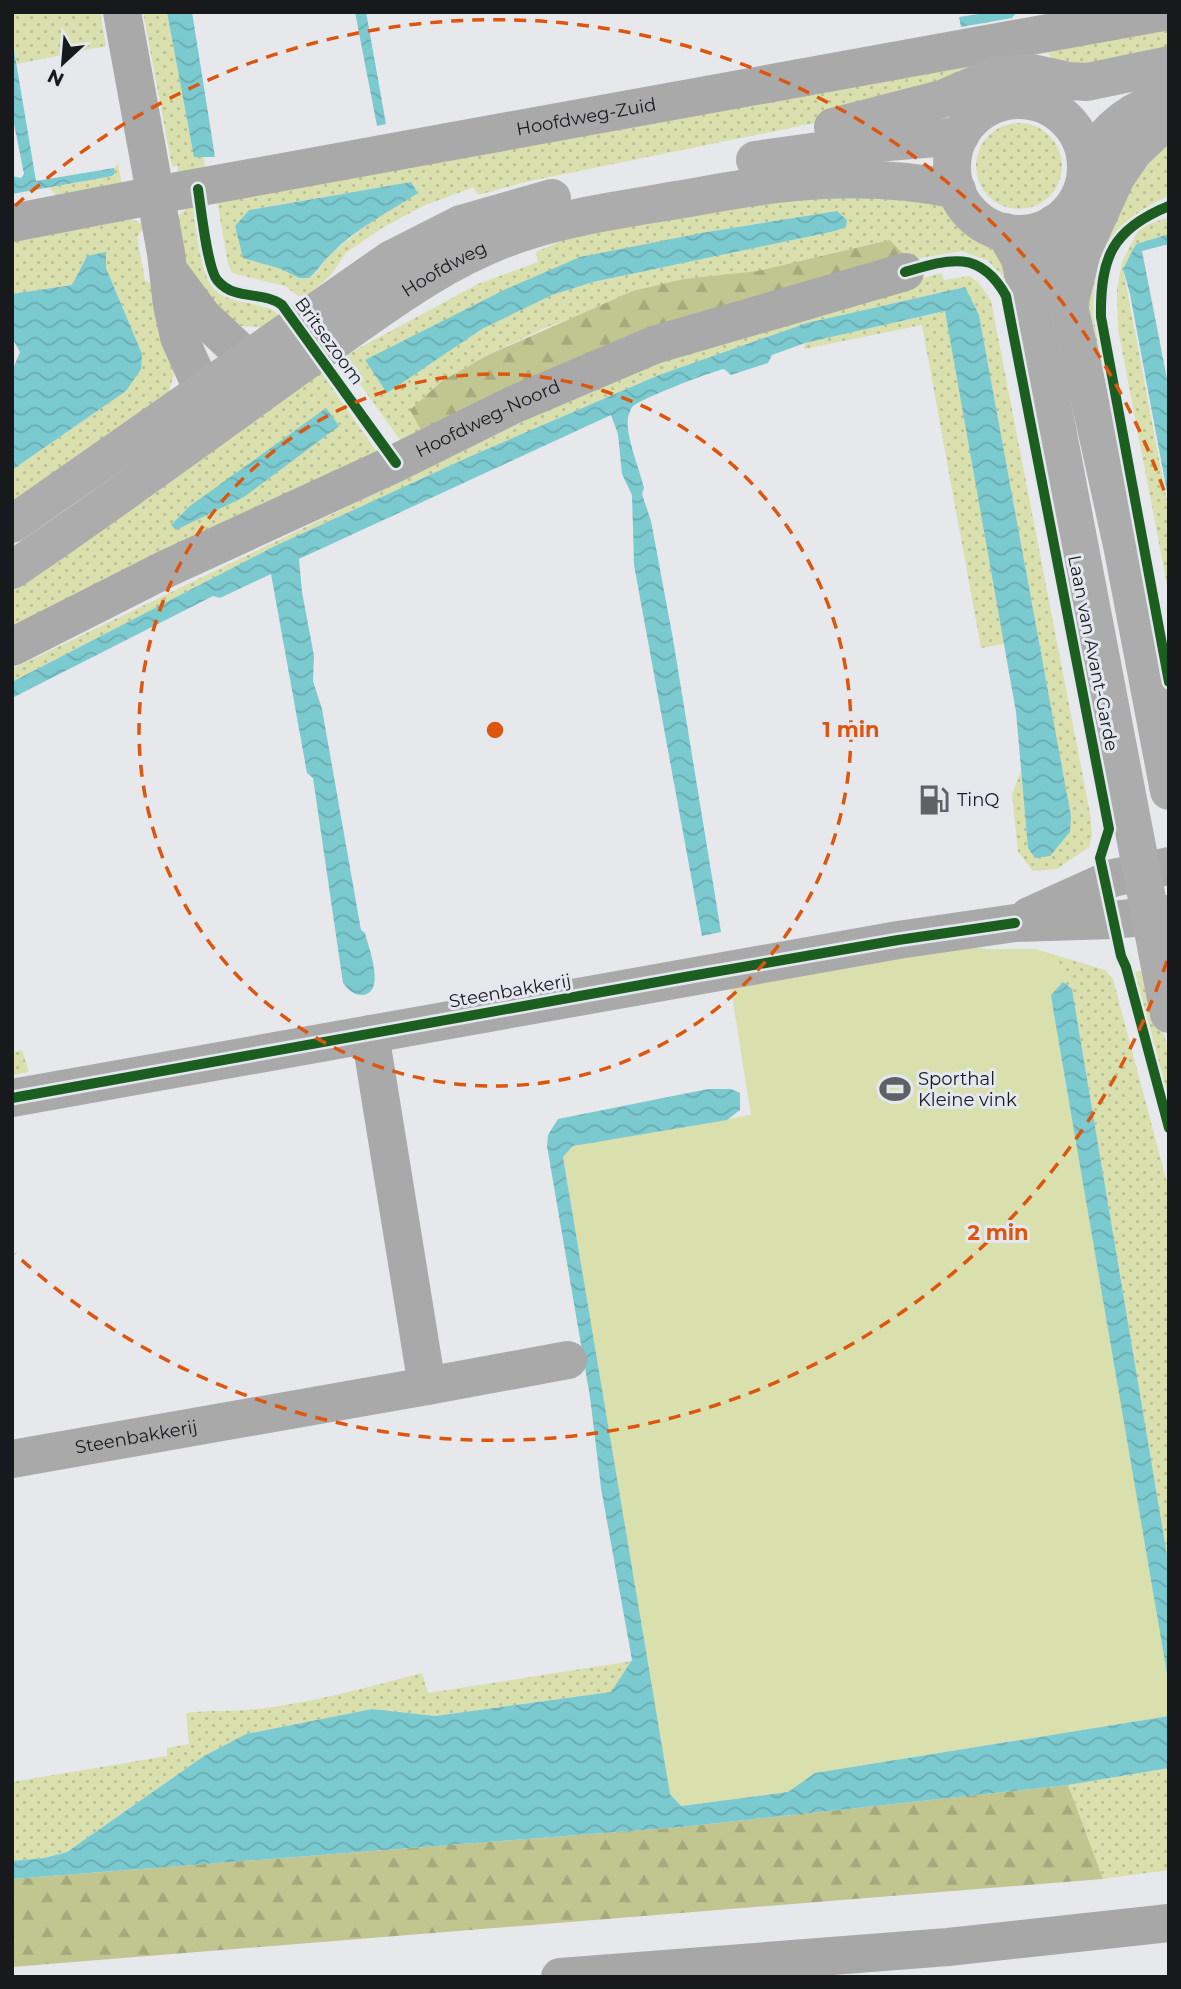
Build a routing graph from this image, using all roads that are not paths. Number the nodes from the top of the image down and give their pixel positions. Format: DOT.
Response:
graph roads {
  1 [pos="122,12"];
  2 [pos="1163,12"];
  3 [pos="1169,65"];
  4 [pos="1169,71"];
  5 [pos="1169,99"];
  6 [pos="1064,117"];
  7 [pos="1169,118"];
  8 [pos="960,136"];
  9 [pos="756,160"];
  10 [pos="1086,163"];
  11 [pos="957,190"];
  12 [pos="156,195"];
  13 [pos="12,223"];
  14 [pos="1052,225"];
  15 [pos="1005,232"];
  16 [pos="169,271"];
  17 [pos="905,272"];
  18 [pos="1069,305"];
  19 [pos="248,359"];
  20 [pos="203,391"];
  21 [pos="246,404"];
  22 [pos="12,524"];
  23 [pos="12,570"];
  24 [pos="12,647"];
  25 [pos="1169,791"];
  26 [pos="1155,869"];
  27 [pos="1159,915"];
  28 [pos="1015,923"];
  29 [pos="1169,1014"];
  30 [pos="370,1034"];
  31 [pos="12,1098"];
  32 [pos="568,1360"];
  33 [pos="427,1386"];
  34 [pos="12,1459"];
  35 [pos="1169,1903"];
  36 [pos="1169,1923"];
  37 [pos="948,1947"];
  38 [pos="560,1977"];
  1 -- 12 [label="street"];
  2 -- 12 [label="street, Hoofdweg-Zuid"];
  3 -- 9 [label="main road"];
  4 -- 6 [label="main road"];
  5 -- 10 [label="main road"];
  6 -- 8 [label="main road"];
  6 -- 10 [label="main road"];
  7 -- 18 [label="main road"];
  8 -- 9 [label="main road, Hoofdweg"];
  8 -- 11 [label="main road"];
  9 -- 19 [label="main road, Hoofdweg"];
  10 -- 14 [label="main road"];
  11 -- 15 [label="main road"];
  11 -- 21 [label="main road, Hoofdweg"];
  12 -- 13 [label="street, Hoofdweg-Zuid"];
  12 -- 16 [label="street"];
  14 -- 15 [label="main road"];
  14 -- 18 [label="main road"];
  15 -- 26 [label="main road, Laan van Avant-Garde"];
  16 -- 19 [label="street"];
  16 -- 20 [label="street"];
  17 -- 24 [label="street, Hoofdweg-Noord"];
  18 -- 25 [label="main road"];
  19 -- 20 [label="main road, Hoofdweg"];
  19 -- 21 [label="street"];
  20 -- 21 [label="street"];
  20 -- 22 [label="main road, Hoofdweg"];
  21 -- 23 [label="main road, Hoofdweg"];
  26 -- 27 [label="main road, Laan van Avant-Garde"];
  26 -- 28 [label="street, Steenbakkerij"];
  27 -- 28 [label="street, Steenbakkerij"];
  27 -- 29 [label="main road, Laan van Avant-Garde"];
  28 -- 30 [label="street, Steenbakkerij"];
  30 -- 31 [label="street, Steenbakkerij"];
  30 -- 33 [label="street"];
  32 -- 33 [label="street, Steenbakkerij"];
  33 -- 34 [label="street, Steenbakkerij"];
  35 -- 37 [label="highway"];
  36 -- 37 [label="highway"];
  37 -- 38 [label="highway"];
}
